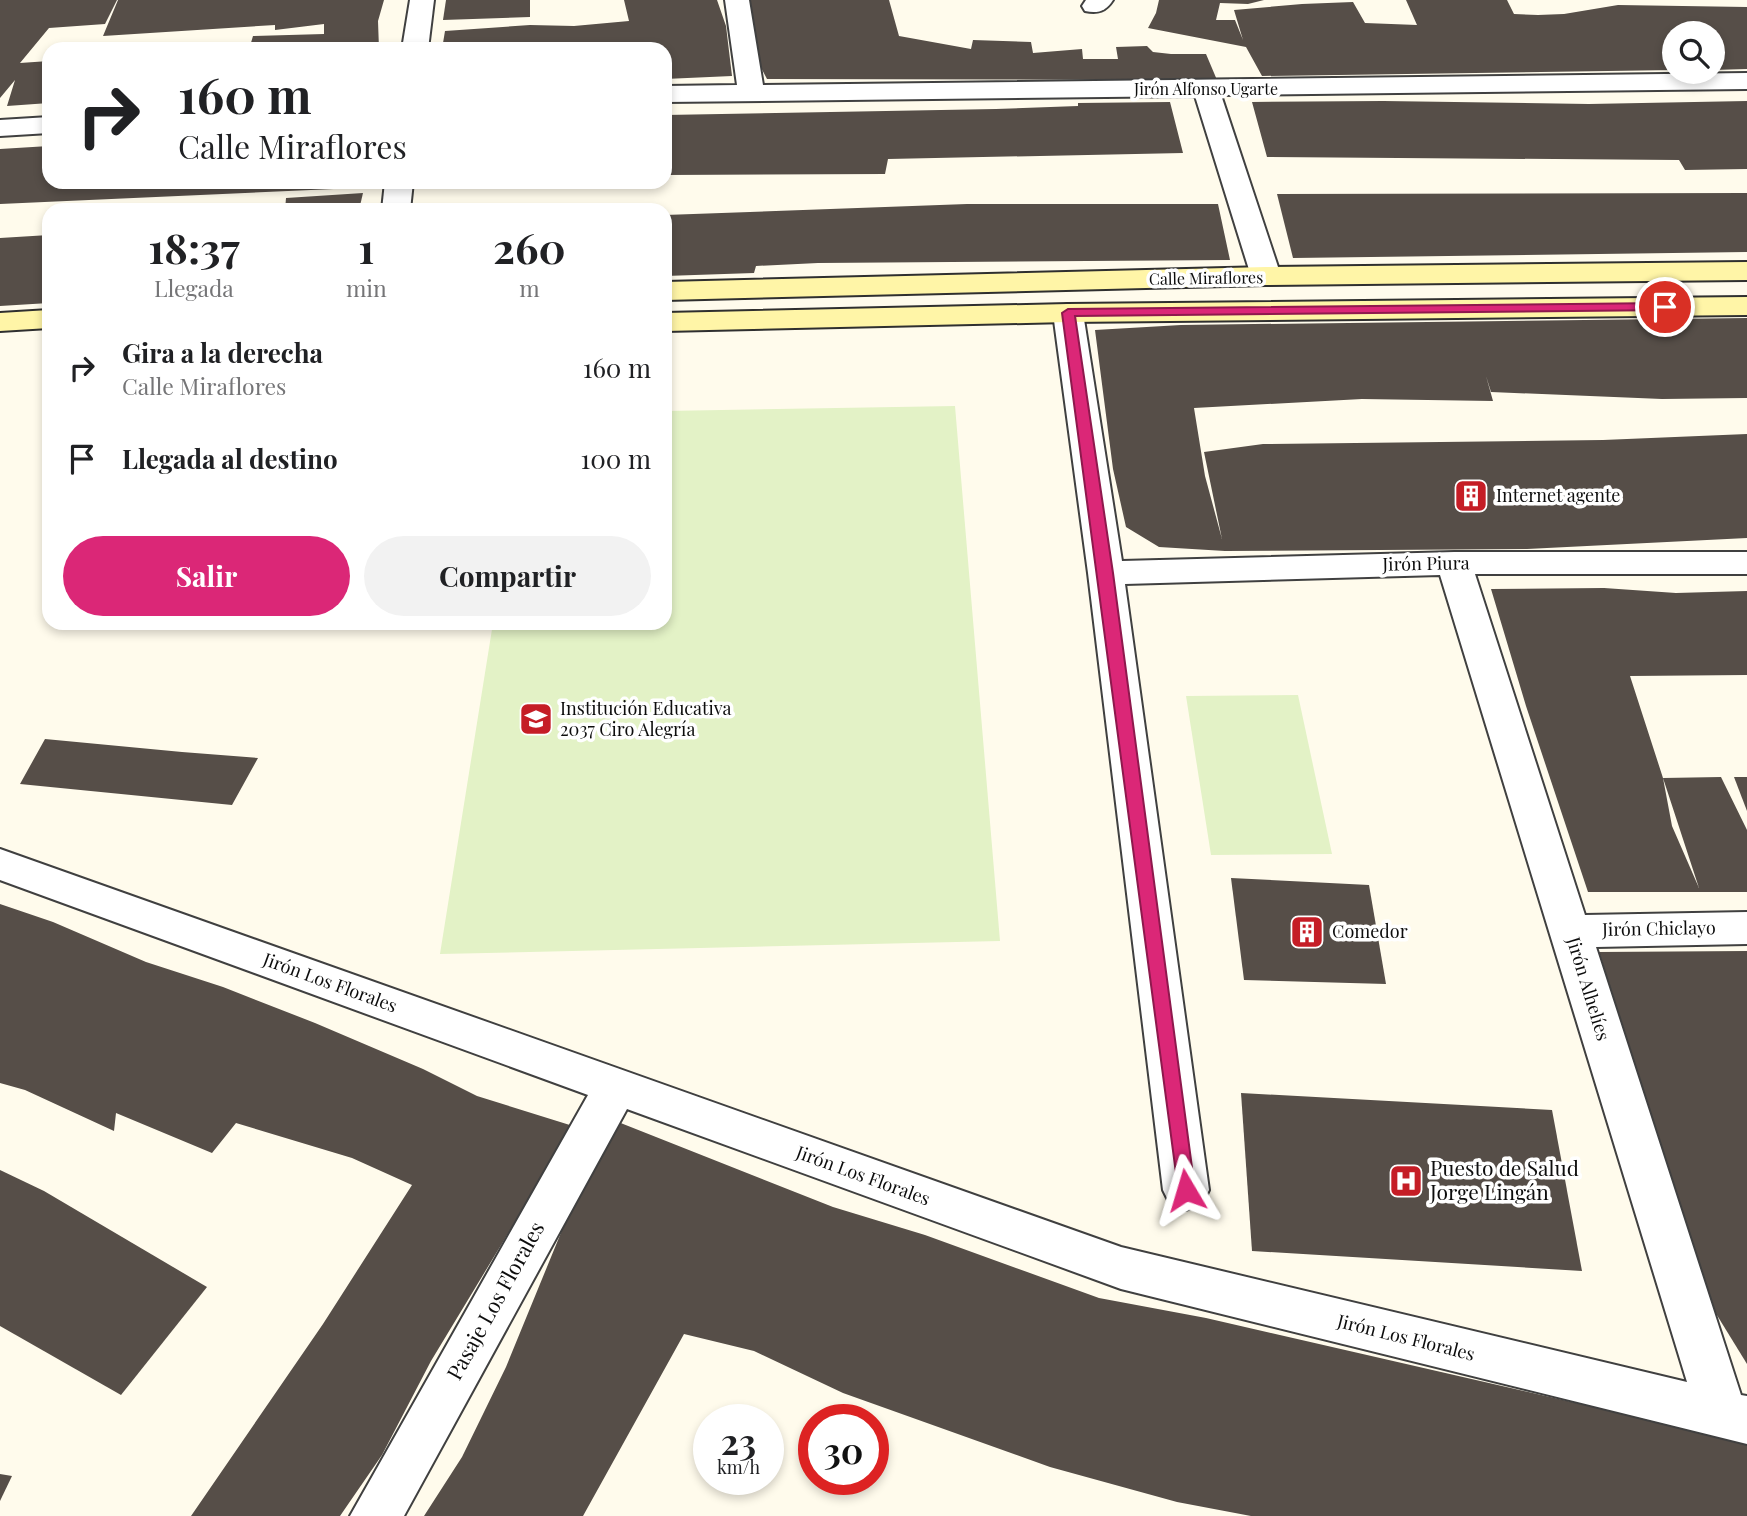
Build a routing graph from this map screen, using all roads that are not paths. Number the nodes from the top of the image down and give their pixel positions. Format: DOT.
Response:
graph roads {
  1 [pos="422,0"];
  2 [pos="737,0"];
  3 [pos="416,42"];
  4 [pos="1747,81"];
  5 [pos="1206,89"];
  6 [pos="751,92"];
  7 [pos="672,94"];
  8 [pos="42,125"];
  9 [pos="0,128"];
  10 [pos="1747,271"];
  11 [pos="1266,276"];
  12 [pos="672,291"];
  13 [pos="1747,306"];
  14 [pos="1068,313"];
  15 [pos="42,320"];
  16 [pos="672,322"];
  17 [pos="0,323"];
  18 [pos="42,344"];
  19 [pos="0,347"];
  20 [pos="1454,563"];
  21 [pos="1747,563"];
  22 [pos="1106,573"];
  23 [pos="0,864"];
  24 [pos="1747,928"];
  25 [pos="1570,931"];
  26 [pos="616,1087"];
  27 [pos="1186,1190"];
  28 [pos="1735,1417"];
  29 [pos="376,1516"];
  1 -- 3 [label="street"];
  2 -- 6 [label="street"];
  4 -- 5 [label="street, Jirón Alfonso Ugarte"];
  5 -- 6 [label="street, Jirón Alfonso Ugarte"];
  5 -- 11 [label="street"];
  6 -- 7 [label="street, Jirón Alfonso Ugarte"];
  8 -- 9 [label="street"];
  10 -- 11 [label="street, Calle Miraflores"];
  11 -- 12 [label="street, Calle Miraflores"];
  13 -- 14 [label="street, Calle Miraflores"];
  14 -- 16 [label="street, Calle Miraflores"];
  14 -- 22 [label="street"];
  15 -- 17 [label="street"];
  18 -- 19 [label="street"];
  20 -- 21 [label="street, Jirón Piura"];
  20 -- 22 [label="street, Jirón Piura"];
  20 -- 25 [label="street, Jirón Alhelíes"];
  22 -- 27 [label="street"];
  23 -- 26 [label="street, Jirón Los Florales"];
  24 -- 25 [label="street, Jirón Chiclayo"];
  25 -- 28 [label="street, Jirón Alhelíes"];
  26 -- 28 [label="street, Jirón Los Florales"];
  26 -- 29 [label="street, Pasaje Los Florales"];
}
